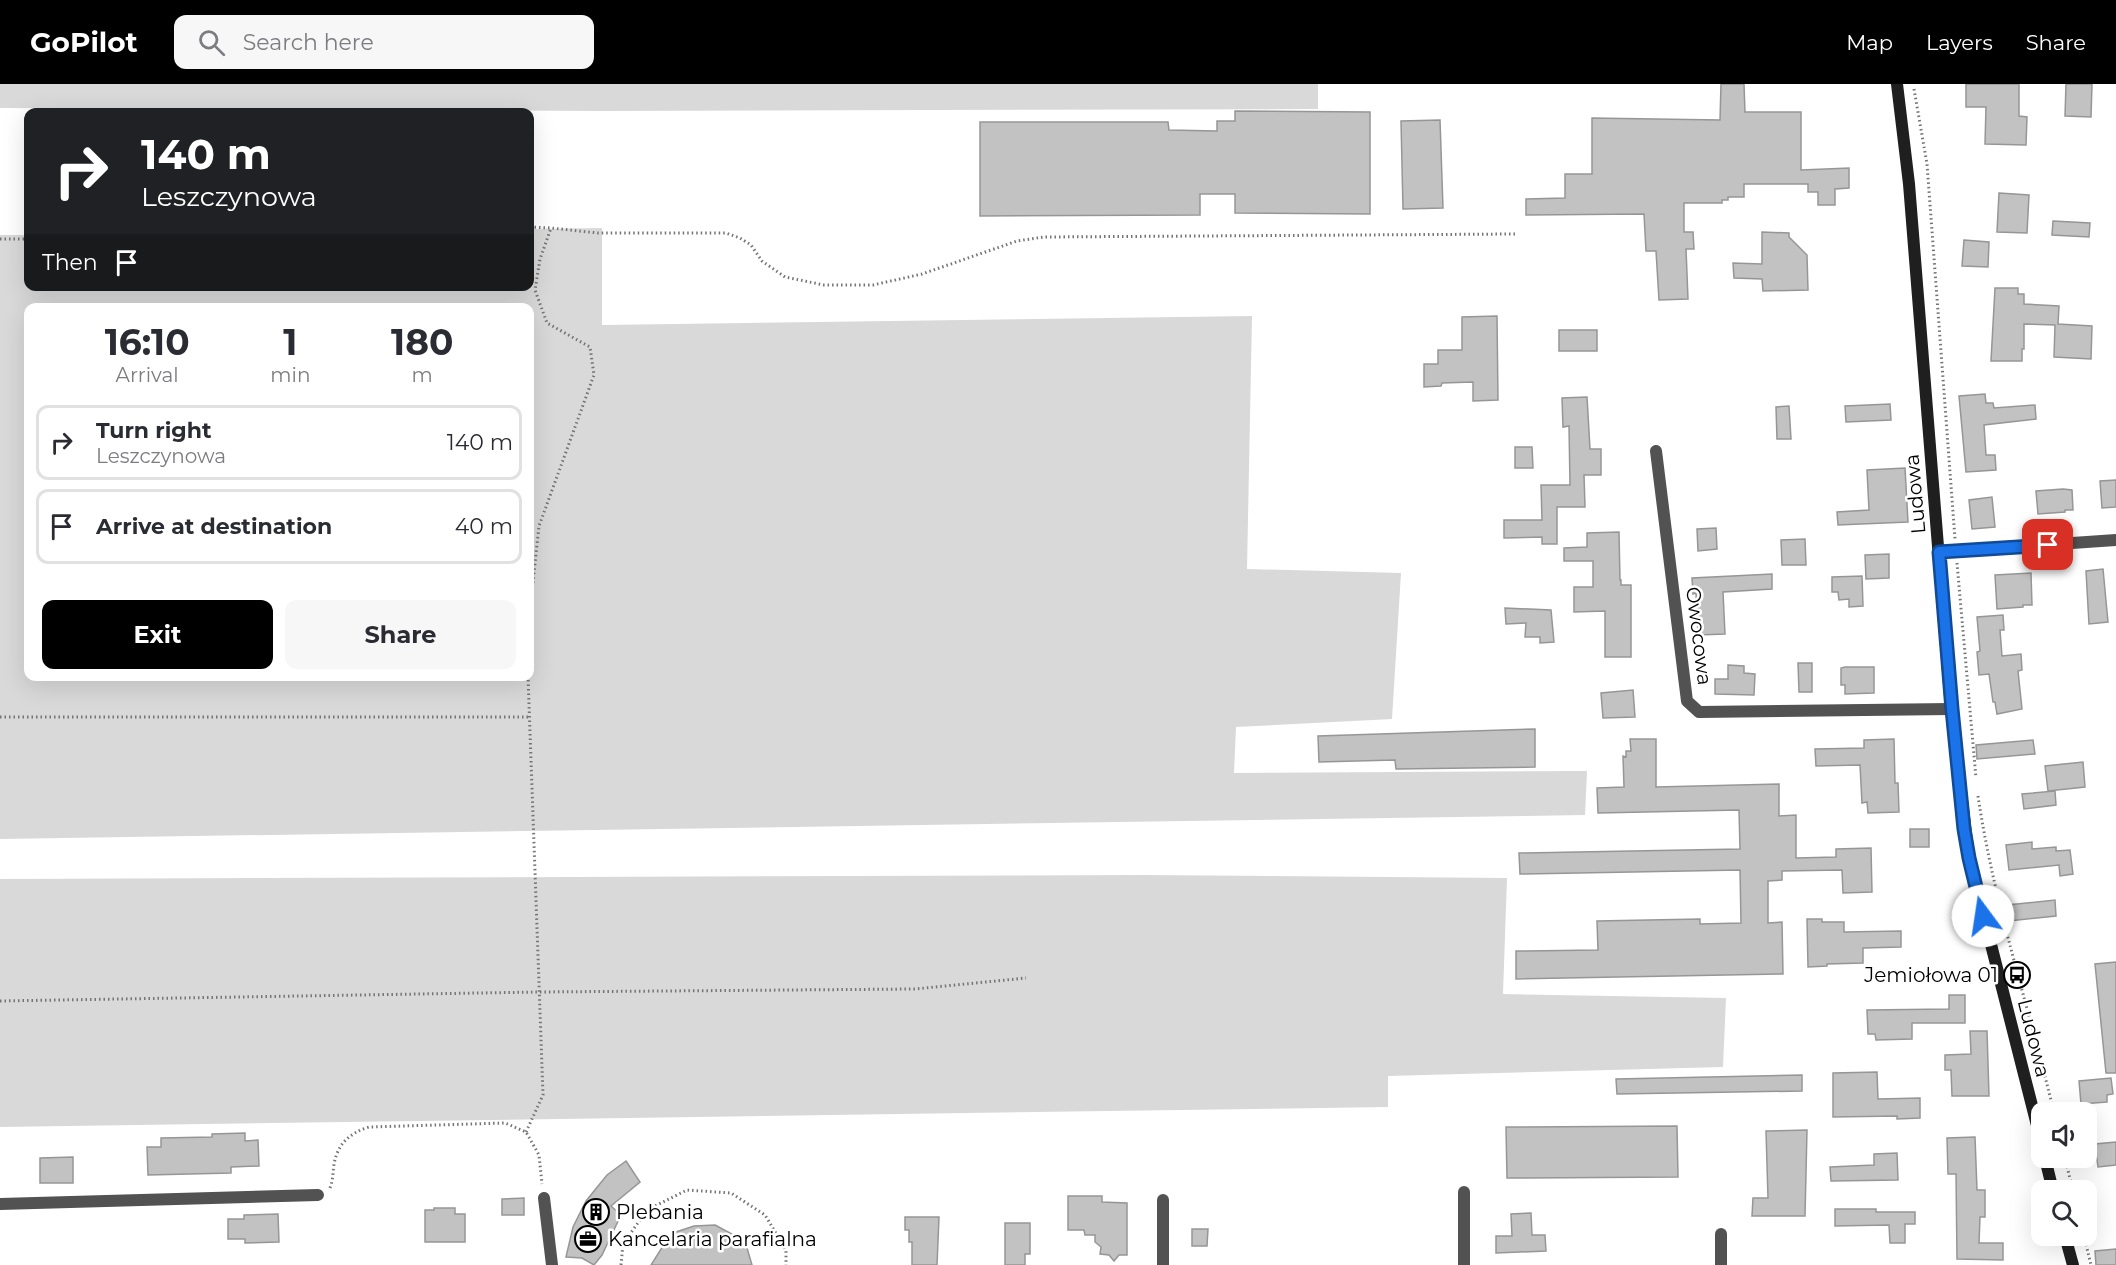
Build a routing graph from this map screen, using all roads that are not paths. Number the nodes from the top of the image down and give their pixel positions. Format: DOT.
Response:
graph roads {
  1 [pos="1897,84"];
  2 [pos="1656,451"];
  3 [pos="2116,540"];
  4 [pos="1939,552"];
  5 [pos="1952,709"];
  6 [pos="2031,1102"];
  7 [pos="1464,1192"];
  8 [pos="318,1195"];
  9 [pos="544,1198"];
  10 [pos="1162,1200"];
  11 [pos="0,1204"];
  12 [pos="1721,1234"];
  13 [pos="2068,1246"];
  14 [pos="552,1265"];
  15 [pos="1163,1265"];
  16 [pos="1464,1265"];
  17 [pos="1721,1265"];
  18 [pos="2073,1265"];
  1 -- 4 [label="main road, Ludowa"];
  2 -- 5 [label="street, Owocowa"];
  3 -- 4 [label="street"];
  4 -- 5 [label="main road, Ludowa"];
  5 -- 6 [label="main road, Ludowa"];
  7 -- 16 [label="street"];
  8 -- 11 [label="street"];
  9 -- 14 [label="street"];
  10 -- 15 [label="street"];
  12 -- 17 [label="street"];
  13 -- 18 [label="main road"];
}
